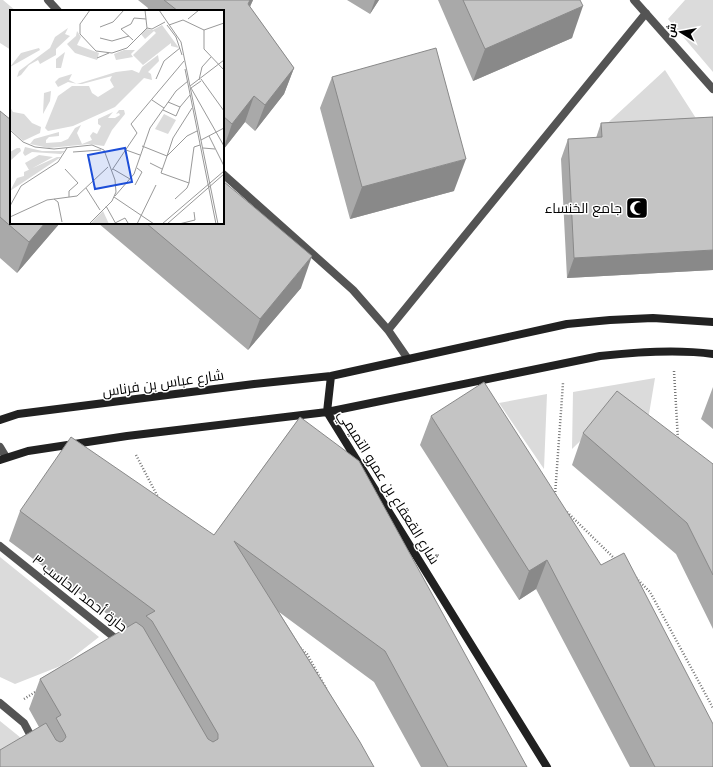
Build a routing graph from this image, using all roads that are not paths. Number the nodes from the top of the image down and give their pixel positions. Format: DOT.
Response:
graph roads {
  1 [pos="48,0"];
  2 [pos="634,0"];
  3 [pos="57,10"];
  4 [pos="646,13"];
  5 [pos="713,89"];
  6 [pos="224,175"];
  7 [pos="713,322"];
  8 [pos="388,330"];
  9 [pos="713,354"];
  10 [pos="408,359"];
  11 [pos="331,376"];
  12 [pos="327,412"];
  13 [pos="0,420"];
  14 [pos="0,447"];
  15 [pos="3,458"];
  16 [pos="0,546"];
  17 [pos="125,646"];
  18 [pos="0,703"];
  19 [pos="38,749"];
  20 [pos="547,767"];
  1 -- 3 [label="street"];
  2 -- 4 [label="street"];
  4 -- 5 [label="street"];
  4 -- 8 [label="street"];
  6 -- 8 [label="street"];
  7 -- 10 [label="main road"];
  8 -- 10 [label="street"];
  9 -- 12 [label="main road, شارع القعقاع بن عمرو التميمي"];
  10 -- 11 [label="main road"];
  11 -- 12 [label="main road"];
  11 -- 13 [label="main road, شارع عباس بن فرناس"];
  12 -- 15 [label="main road"];
  12 -- 20 [label="main road, شارع القعقاع بن عمرو التميمي"];
  14 -- 15 [label="street"];
  16 -- 17 [label="street, حارة أحمد الحاسب ٣"];
  18 -- 19 [label="street"];
}
